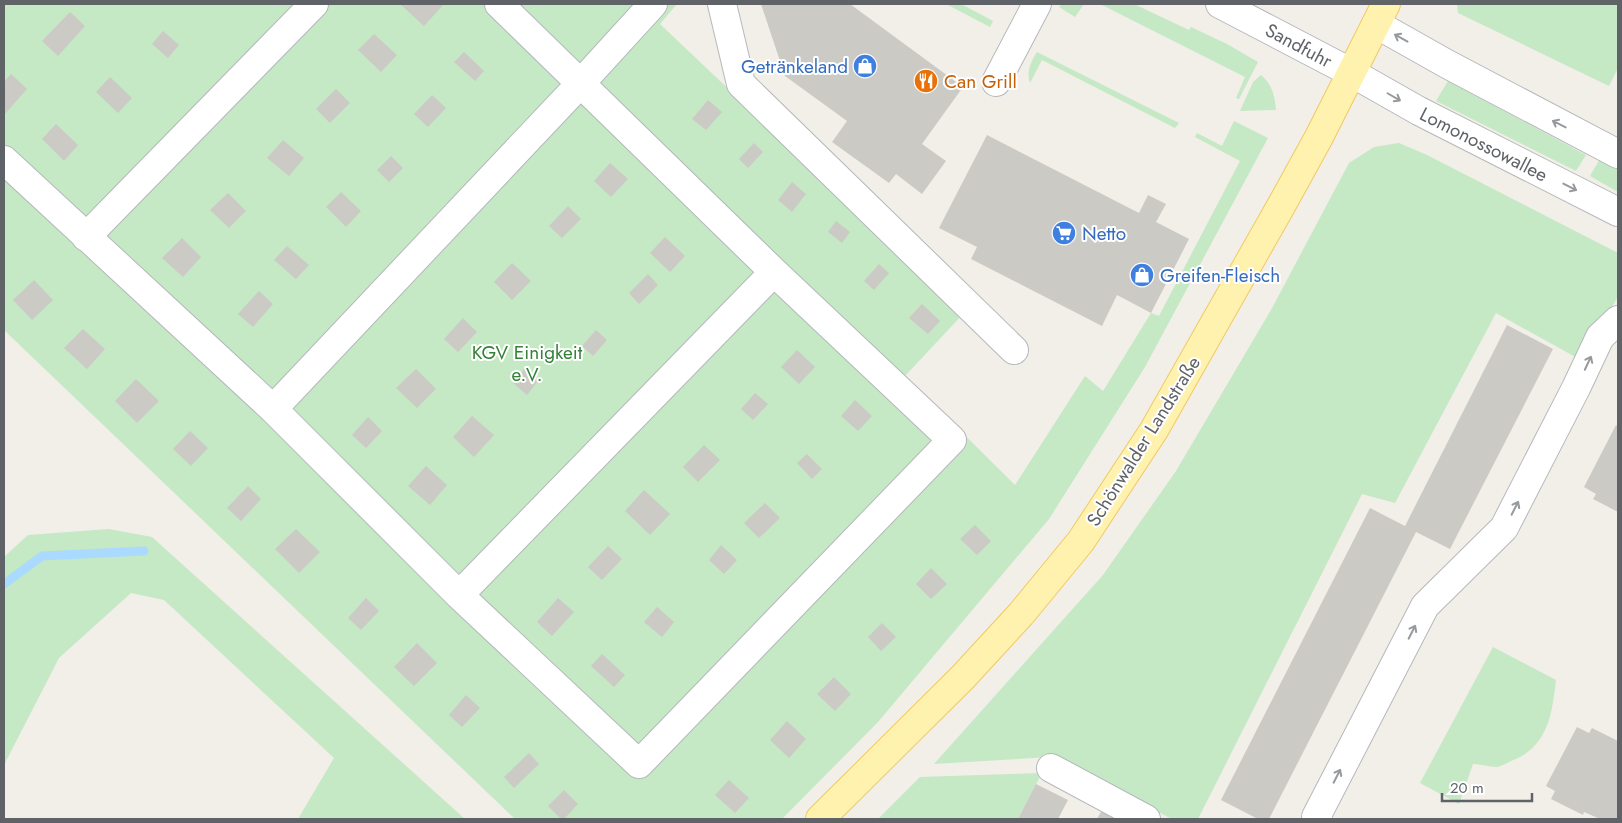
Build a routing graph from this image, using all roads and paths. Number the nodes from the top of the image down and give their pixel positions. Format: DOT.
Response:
graph roads {
  1 [pos="314,4"];
  2 [pos="499,4"];
  3 [pos="653,4"];
  4 [pos="722,4"];
  5 [pos="1037,4"];
  6 [pos="1220,4"];
  7 [pos="1381,14"];
  8 [pos="1352,73"];
  9 [pos="996,82"];
  10 [pos="580,84"];
  11 [pos="1618,154"];
  12 [pos="4,160"];
  13 [pos="1618,212"];
  14 [pos="86,237"];
  15 [pos="774,272"];
  16 [pos="1618,320"];
  17 [pos="1014,350"];
  18 [pos="273,409"];
  19 [pos="459,596"];
  20 [pos="1051,768"];
  21 [pos="820,819"];
  22 [pos="1146,819"];
  23 [pos="1318,819"];
  1 -- 14 [label="street"];
  2 -- 10 [label="street"];
  3 -- 10 [label="street"];
  4 -- 17 [label="street"];
  5 -- 9 [label="street"];
  6 -- 8 [label="street, Sandfuhr"];
  7 -- 8 [label="main road, Schönwalder Landstraße"];
  11 -- 7 [label="street, one-way"];
  8 -- 13 [label="street, Lomonossowallee, one-way"];
  8 -- 21 [label="main road, Schönwalder Landstraße"];
  10 -- 15 [label="street"];
  10 -- 18 [label="street"];
  12 -- 14 [label="street"];
  14 -- 18 [label="street"];
  15 -- 19 [label="street"];
  15 -- 19 [label="street"];
  23 -- 16 [label="street, one-way"];
  18 -- 19 [label="street"];
  20 -- 22 [label="street"];
}
